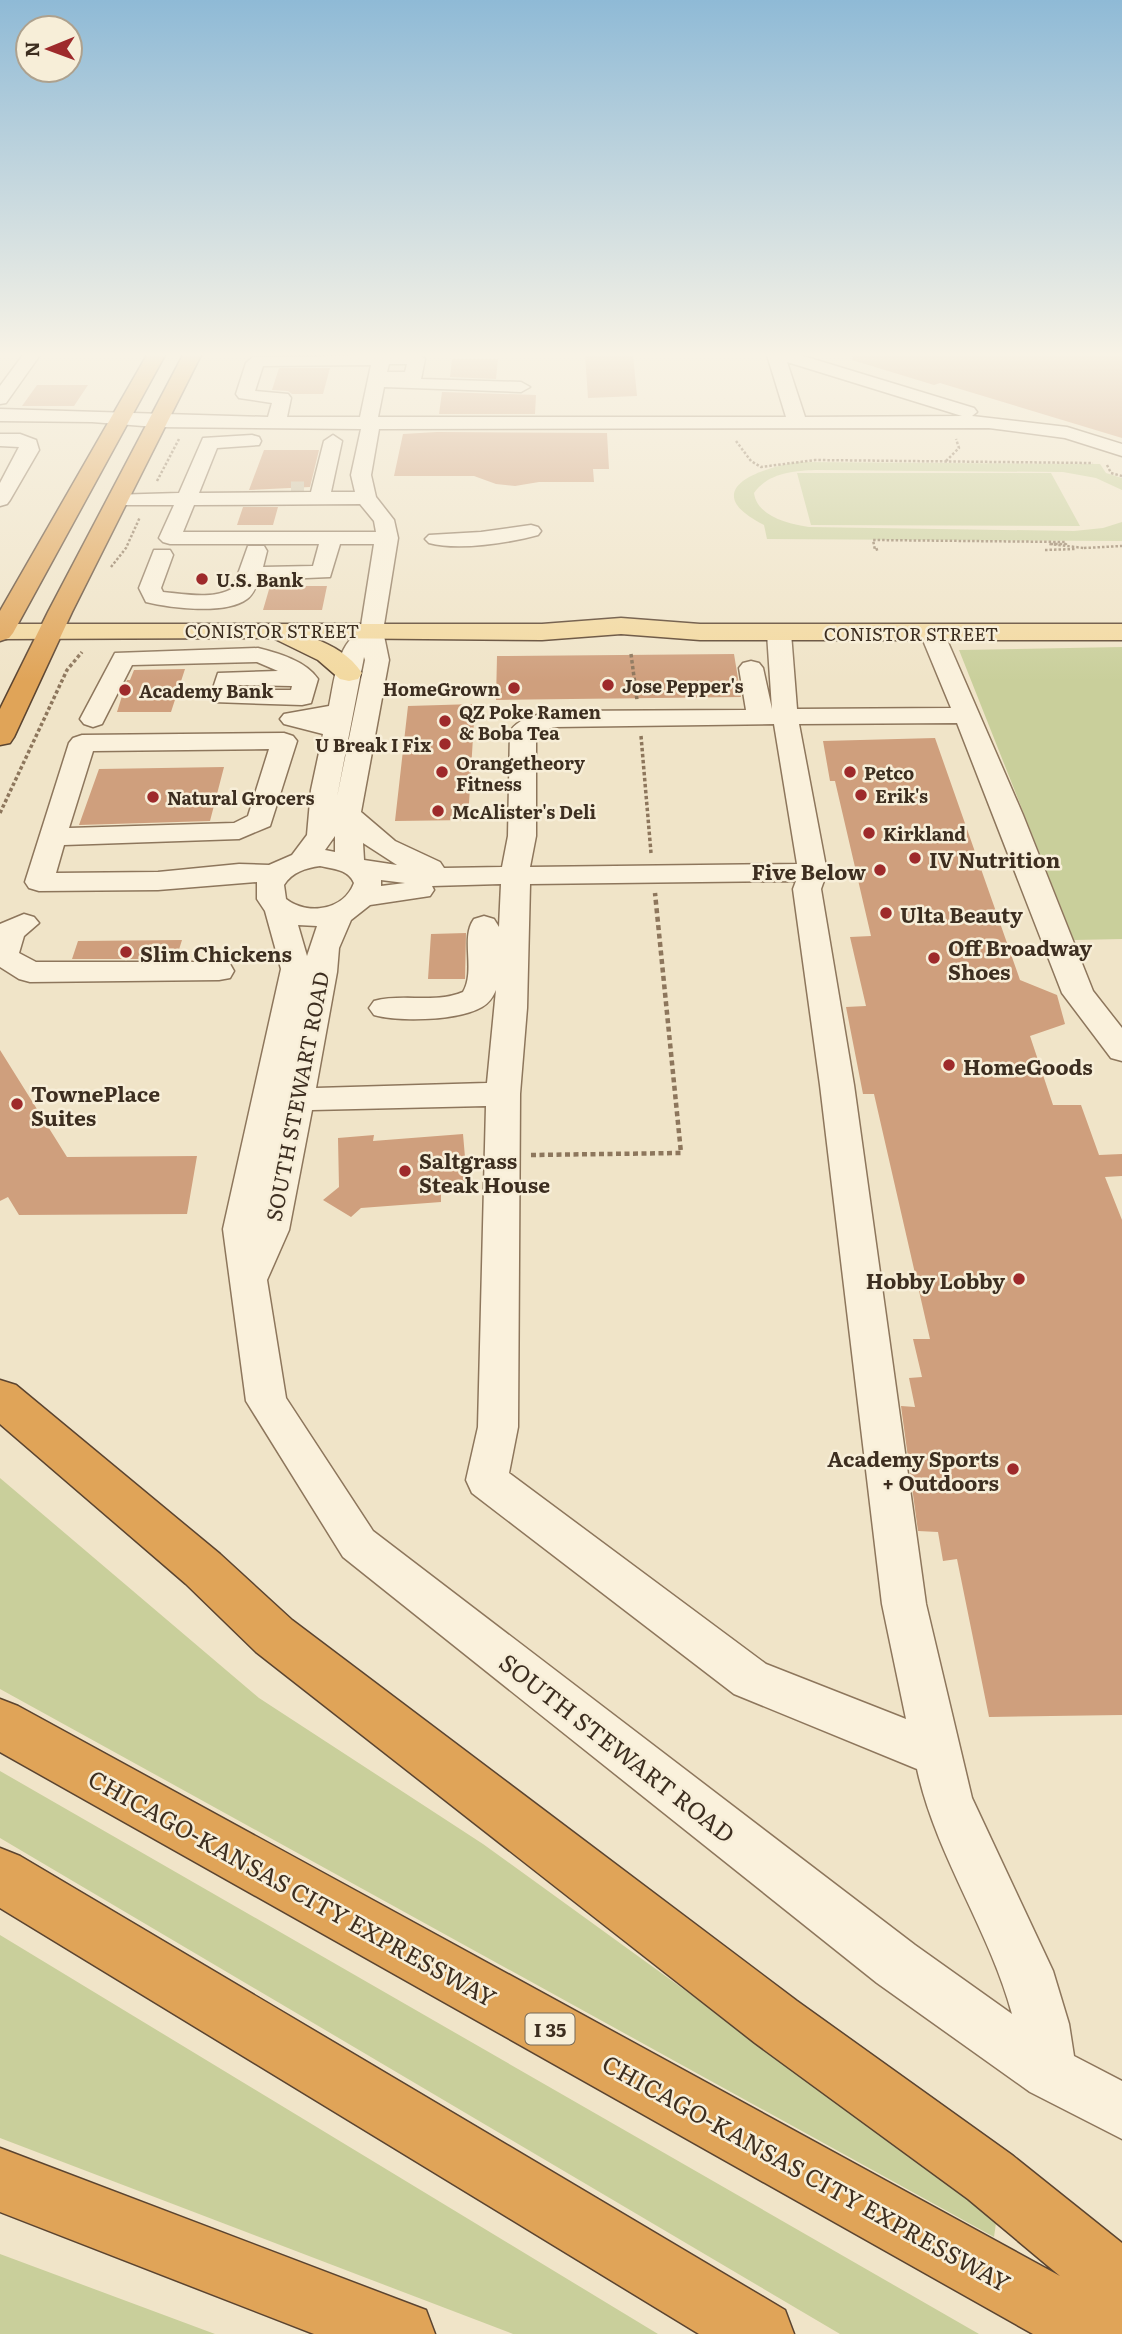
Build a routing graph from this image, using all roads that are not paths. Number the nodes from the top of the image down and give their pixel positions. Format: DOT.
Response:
graph roads {
  1 [pos="21,464"];
  2 [pos="94,464"];
  3 [pos="135,464"];
  4 [pos="201,464"];
  5 [pos="322,464"];
  6 [pos="363,464"];
  7 [pos="309,493"];
  8 [pos="366,498"];
  9 [pos="118,499"];
  10 [pos="187,499"];
  11 [pos="0,500"];
  12 [pos="270,508"];
  13 [pos="531,531"];
  14 [pos="260,538"];
  15 [pos="308,538"];
  16 [pos="336,538"];
  17 [pos="387,538"];
  18 [pos="436,539"];
  19 [pos="162,555"];
  20 [pos="251,574"];
  21 [pos="25,588"];
  22 [pos="0,601"];
  23 [pos="51,631"];
  24 [pos="269,631"];
  25 [pos="371,631"];
  26 [pos="0,632"];
  27 [pos="1122,632"];
  28 [pos="779,633"];
  29 [pos="933,633"];
  30 [pos="751,667"];
  31 [pos="349,673"];
  32 [pos="296,709"];
  33 [pos="966,715"];
  34 [pos="773,716"];
  35 [pos="339,719"];
  36 [pos="88,731"];
  37 [pos="0,737"];
  38 [pos="347,814"];
  39 [pos="51,836"];
  40 [pos="303,860"];
  41 [pos="276,874"];
  42 [pos="453,876"];
  43 [pos="158,881"];
  44 [pos="516,881"];
  45 [pos="810,881"];
  46 [pos="354,886"];
  47 [pos="275,906"];
  48 [pos="24,923"];
  49 [pos="484,925"];
  50 [pos="219,971"];
  51 [pos="385,1007"];
  52 [pos="1122,1050"];
  53 [pos="503,1094"];
  54 [pos="283,1099"];
  55 [pos="0,1398"];
  56 [pos="0,1724"];
  57 [pos="937,1754"];
  58 [pos="0,1876"];
  59 [pos="1049,2073"];
  60 [pos="1122,2111"];
  61 [pos="0,2180"];
  62 [pos="1122,2285"];
  63 [pos="402,2334"];
  64 [pos="761,2334"];
  65 [pos="1099,2334"];
  1 -- 11 [label="street"];
  2 -- 21 [label="highway"];
  3 -- 9 [label="highway"];
  4 -- 10 [label="street"];
  5 -- 7 [label="street"];
  6 -- 8 [label="street"];
  7 -- 8 [label="street"];
  7 -- 10 [label="street"];
  7 -- 10 [label="street"];
  8 -- 17 [label="street"];
  9 -- 10 [label="street"];
  9 -- 23 [label="highway"];
  10 -- 12 [label="street"];
  10 -- 14 [label="street"];
  12 -- 15 [label="street"];
  12 -- 16 [label="street"];
  13 -- 18 [label="street"];
  14 -- 15 [label="street"];
  14 -- 20 [label="street"];
  15 -- 16 [label="street"];
  16 -- 17 [label="street"];
  16 -- 20 [label="street"];
  17 -- 25 [label="street"];
  19 -- 20 [label="street"];
  21 -- 22 [label="highway"];
  21 -- 26 [label="highway"];
  23 -- 24 [label="main road, CONISTOR STREET"];
  23 -- 26 [label="main road, CONISTOR STREET"];
  23 -- 37 [label="highway"];
  24 -- 25 [label="main road, CONISTOR STREET"];
  24 -- 31 [label="main road"];
  25 -- 28 [label="main road, CONISTOR STREET"];
  25 -- 31 [label="street"];
  25 -- 38 [label="street"];
  27 -- 29 [label="main road, CONISTOR STREET"];
  28 -- 29 [label="main road, CONISTOR STREET"];
  28 -- 34 [label="street"];
  29 -- 33 [label="street"];
  30 -- 34 [label="street"];
  31 -- 35 [label="street"];
  32 -- 35 [label="street"];
  32 -- 36 [label="street"];
  32 -- 36 [label="street"];
  32 -- 39 [label="street"];
  33 -- 34 [label="street"];
  33 -- 52 [label="street"];
  34 -- 44 [label="street"];
  34 -- 45 [label="street"];
  35 -- 40 [label="street"];
  36 -- 39 [label="street"];
  38 -- 42 [label="street"];
  38 -- 46 [label="street"];
  39 -- 43 [label="street"];
  40 -- 41 [label="street"];
  40 -- 46 [label="street"];
  41 -- 43 [label="street"];
  41 -- 47 [label="street"];
  42 -- 44 [label="street"];
  42 -- 46 [label="street"];
  43 -- 47 [label="street"];
  44 -- 45 [label="street"];
  44 -- 46 [label="street"];
  44 -- 53 [label="street"];
  45 -- 57 [label="street"];
  46 -- 47 [label="street"];
  46 -- 54 [label="street, SOUTH STEWART ROAD"];
  47 -- 54 [label="street, SOUTH STEWART ROAD"];
  48 -- 50 [label="street"];
  49 -- 51 [label="street"];
  53 -- 54 [label="street"];
  53 -- 57 [label="street"];
  54 -- 59 [label="street, SOUTH STEWART ROAD"];
  55 -- 62 [label="highway"];
  56 -- 65 [label="highway, CHICAGO-KANSAS CITY EXPRESSWAY / I 35"];
  57 -- 59 [label="street"];
  58 -- 64 [label="highway"];
  59 -- 60 [label="street, SOUTH STEWART ROAD"];
  61 -- 63 [label="highway"];
}
